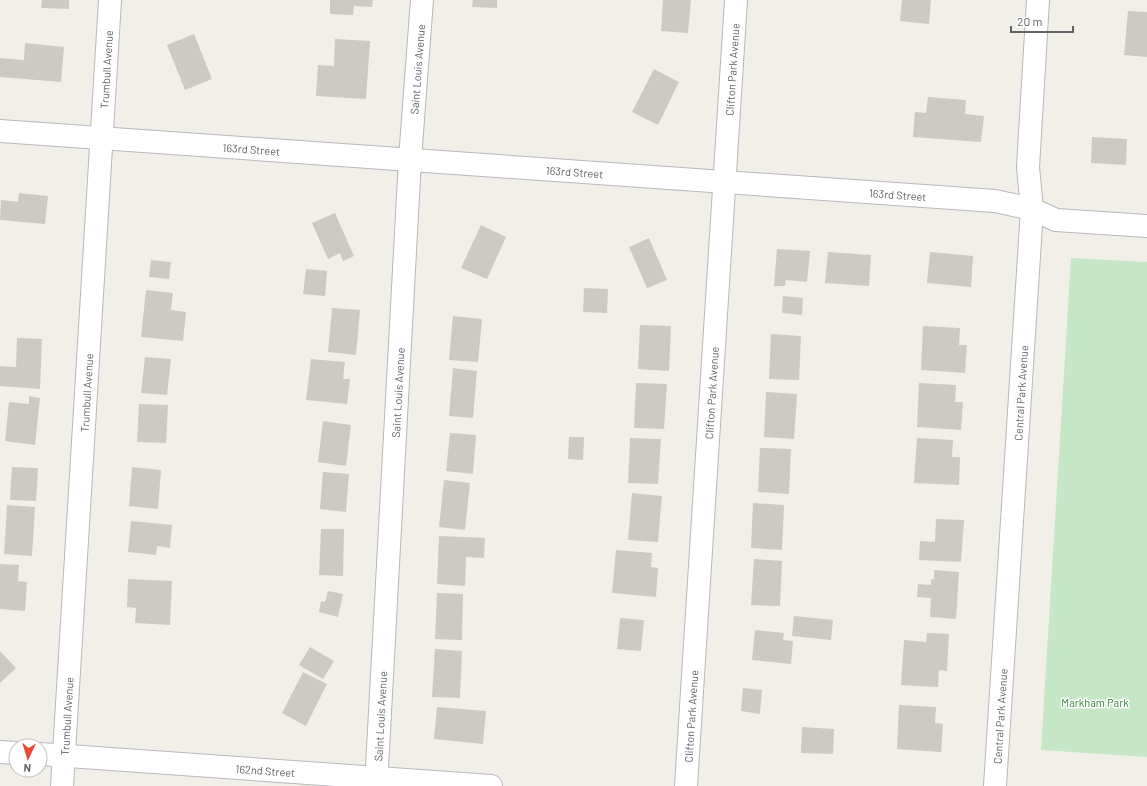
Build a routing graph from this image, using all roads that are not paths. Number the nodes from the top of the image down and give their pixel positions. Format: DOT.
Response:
graph roads {
  1 [pos="110,0"];
  2 [pos="422,0"];
  3 [pos="736,0"];
  4 [pos="1038,0"];
  5 [pos="0,131"];
  6 [pos="102,138"];
  7 [pos="410,160"];
  8 [pos="724,182"];
  9 [pos="1032,210"];
  10 [pos="1147,226"];
  11 [pos="48,755"];
  12 [pos="64,756"];
  13 [pos="376,782"];
  14 [pos="62,786"];
  15 [pos="491,786"];
  16 [pos="686,786"];
  17 [pos="995,786"];
  1 -- 6 [label="street, Trumbull Avenue"];
  2 -- 7 [label="street, Saint Louis Avenue"];
  3 -- 8 [label="street, Clifton Park Avenue"];
  4 -- 9 [label="street, Central Park Avenue"];
  5 -- 6 [label="street, 163rd Street"];
  6 -- 7 [label="street, 163rd Street"];
  6 -- 12 [label="street, Trumbull Avenue"];
  7 -- 8 [label="street, 163rd Street"];
  7 -- 13 [label="street, Saint Louis Avenue"];
  8 -- 9 [label="street, 163rd Street"];
  8 -- 16 [label="street, Clifton Park Avenue"];
  9 -- 10 [label="street, 163rd Street"];
  9 -- 17 [label="street, Central Park Avenue"];
  11 -- 12 [label="street, 162nd Street"];
  12 -- 13 [label="street, 162nd Street"];
  12 -- 14 [label="street, Trumbull Avenue"];
  13 -- 15 [label="street, 162nd Street"];
}
